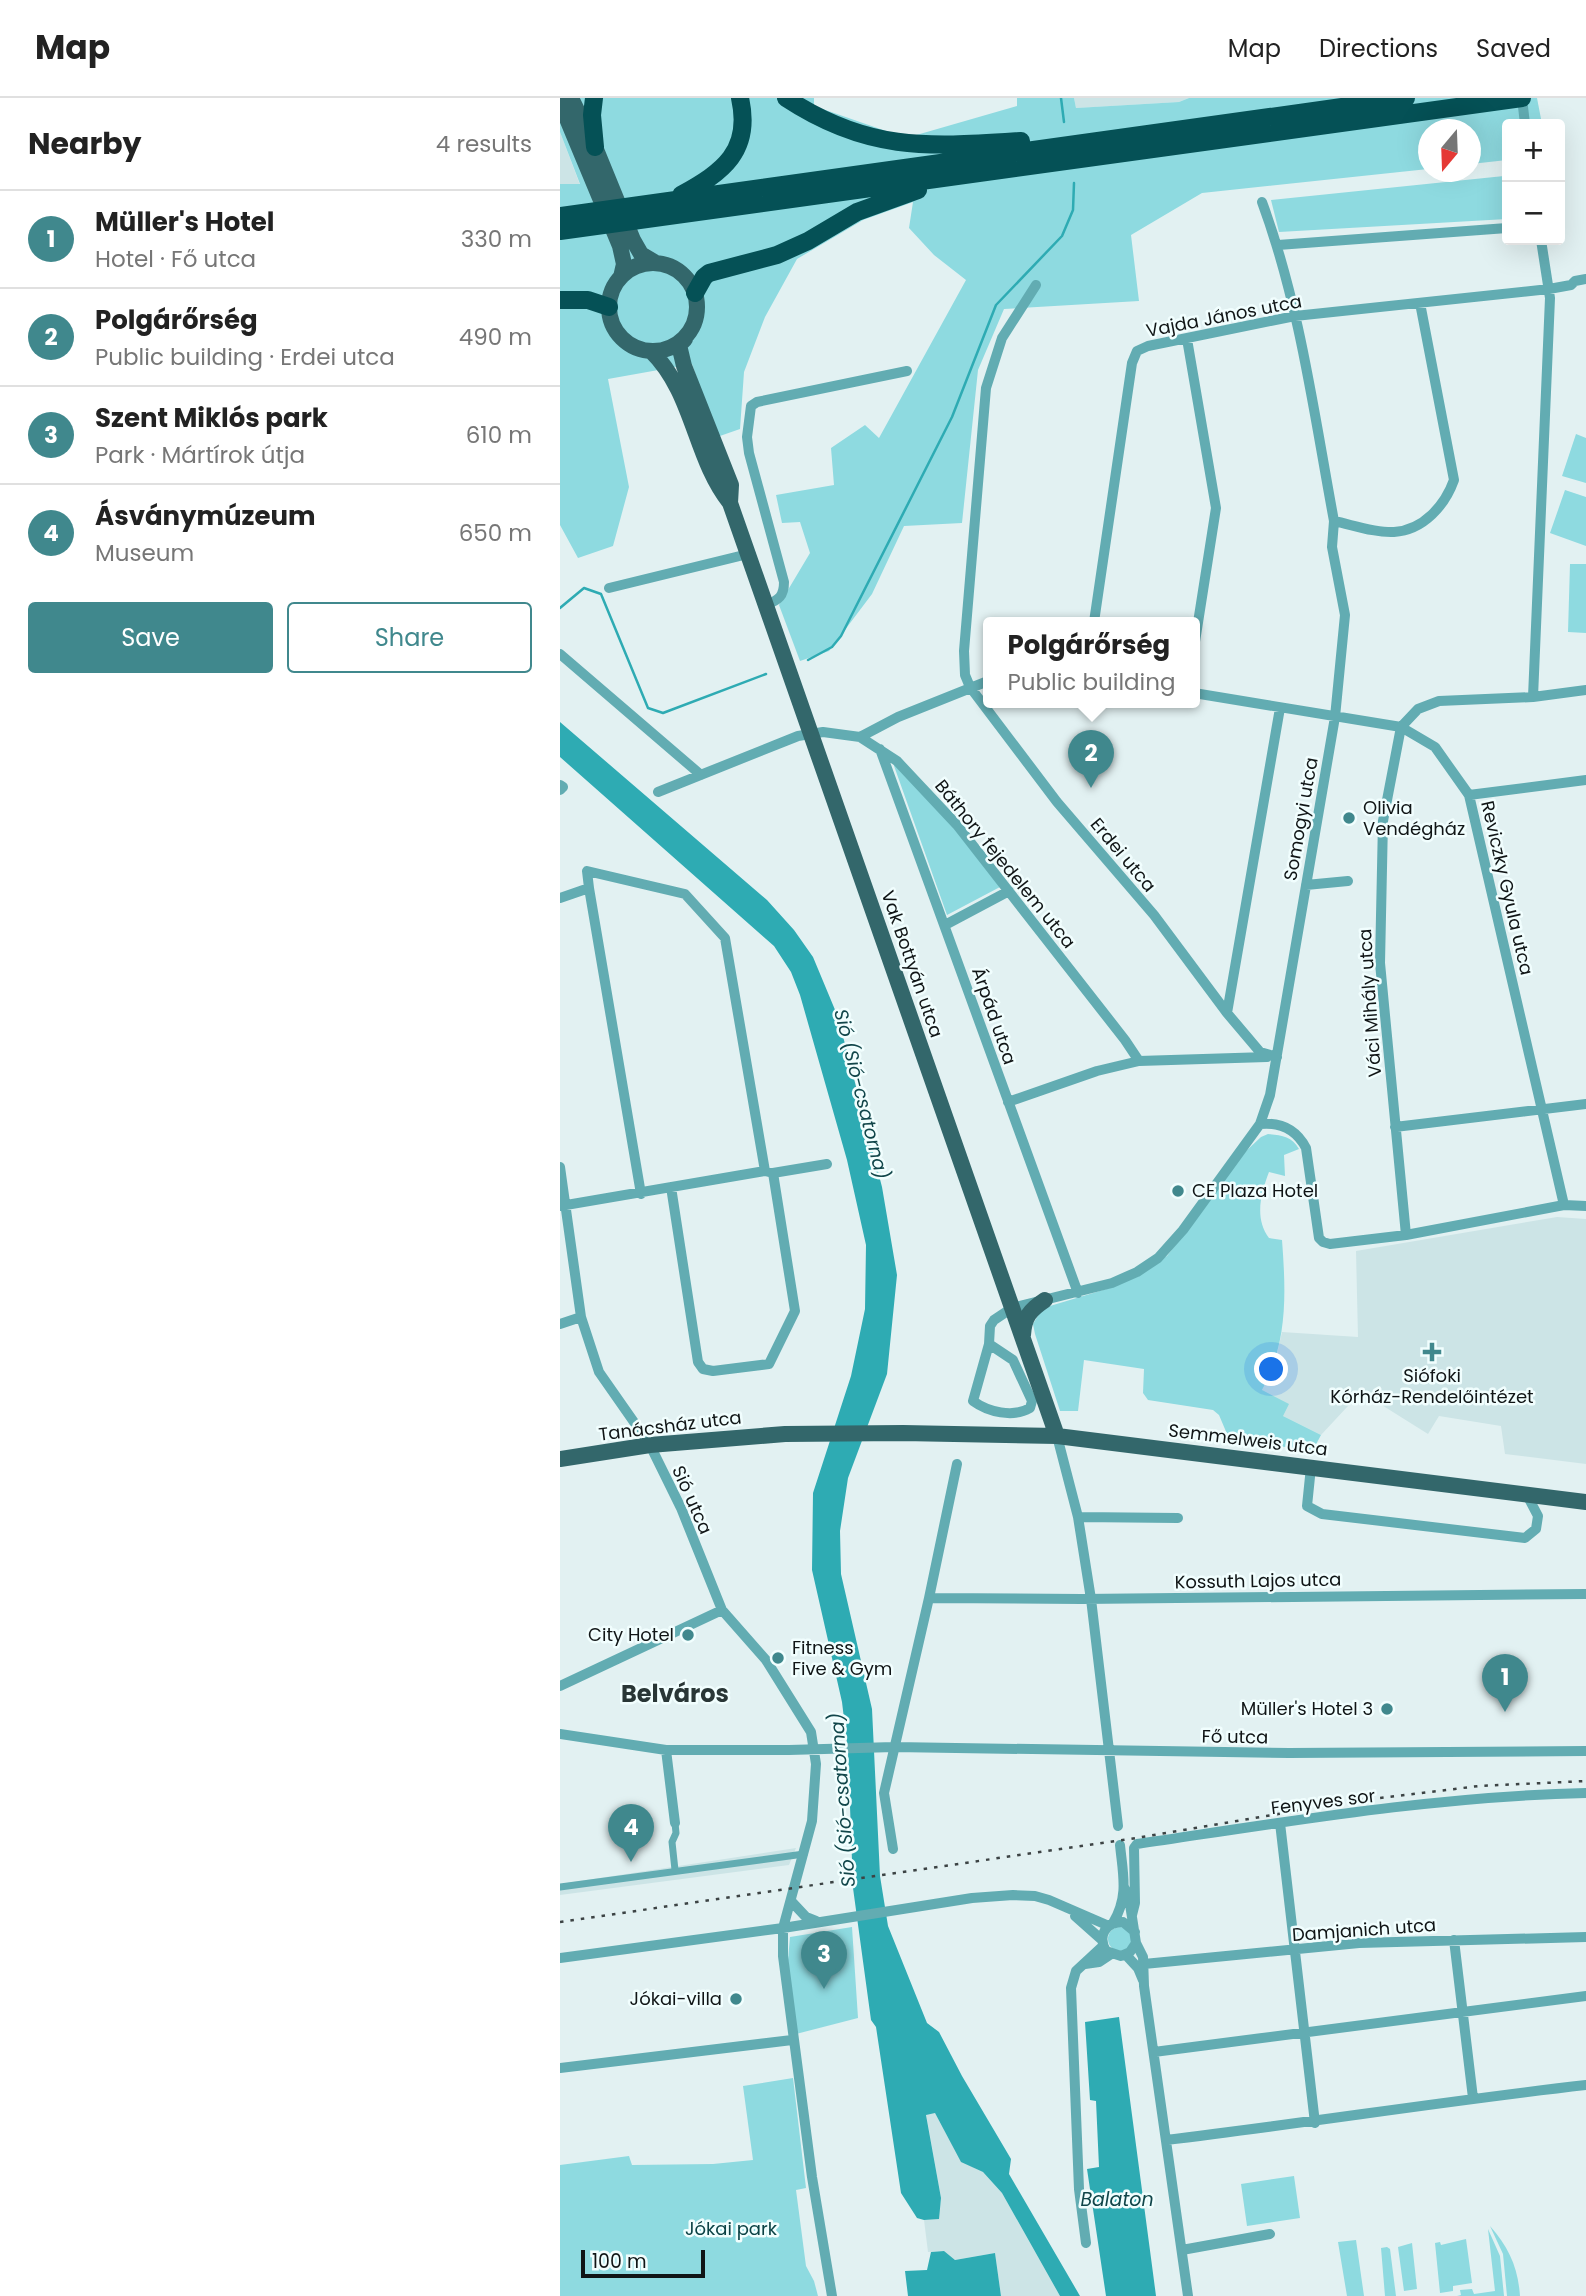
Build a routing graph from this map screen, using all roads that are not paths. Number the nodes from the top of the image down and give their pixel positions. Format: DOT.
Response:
graph roads {
  1 [pos="571,98"];
  2 [pos="594,98"];
  3 [pos="740,98"];
  4 [pos="786,98"];
  5 [pos="1406,98"];
  6 [pos="1522,98"];
  7 [pos="560,102"];
  8 [pos="1524,119"];
  9 [pos="1091,141"];
  10 [pos="595,147"];
  11 [pos="978,173"];
  12 [pos="1262,202"];
  13 [pos="678,207"];
  14 [pos="560,216"];
  15 [pos="1502,228"];
  16 [pos="560,231"];
  17 [pos="1278,245"];
  18 [pos="1542,245"];
  19 [pos="656,263"];
  20 [pos="621,277"];
  21 [pos="1586,279"];
  22 [pos="1036,285"];
  23 [pos="1549,289"];
  24 [pos="695,293"];
  25 [pos="560,300"];
  26 [pos="1420,303"];
  27 [pos="609,307"];
  28 [pos="1295,316"];
  29 [pos="685,339"];
  30 [pos="1187,339"];
  31 [pos="651,351"];
  32 [pos="907,371"];
  33 [pos="730,503"];
  34 [pos="1334,521"];
  35 [pos="748,554"];
  36 [pos="610,588"];
  37 [pos="766,605"];
  38 [pos="1095,617"];
  39 [pos="1199,617"];
  40 [pos="560,654"];
  41 [pos="983,683"];
  42 [pos="970,687"];
  43 [pos="1586,690"];
  44 [pos="1200,694"];
  45 [pos="1533,697"];
  46 [pos="983,704"];
  47 [pos="986,708"];
  48 [pos="1280,708"];
  49 [pos="1335,717"];
  50 [pos="1401,727"];
  51 [pos="811,734"];
  52 [pos="860,737"];
  53 [pos="880,749"];
  54 [pos="701,775"];
  55 [pos="1586,780"];
  56 [pos="658,792"];
  57 [pos="1469,795"];
  58 [pos="1348,881"];
  59 [pos="1306,885"];
  60 [pos="589,888"];
  61 [pos="1009,891"];
  62 [pos="560,898"];
  63 [pos="945,925"];
  64 [pos="1227,1013"];
  65 [pos="1277,1057"];
  66 [pos="1139,1061"];
  67 [pos="1008,1102"];
  68 [pos="1586,1104"];
  69 [pos="1542,1109"];
  70 [pos="1260,1124"];
  71 [pos="1395,1127"];
  72 [pos="827,1164"];
  73 [pos="560,1167"];
  74 [pos="769,1172"];
  75 [pos="671,1187"];
  76 [pos="642,1194"];
  77 [pos="1564,1205"];
  78 [pos="564,1206"];
  79 [pos="1586,1206"];
  80 [pos="1406,1235"];
  81 [pos="1077,1293"];
  82 [pos="1045,1300"];
  83 [pos="1013,1308"];
  84 [pos="581,1317"];
  85 [pos="560,1324"];
  86 [pos="1023,1338"];
  87 [pos="989,1344"];
  88 [pos="1046,1401"];
  89 [pos="904,1433"];
  90 [pos="1021,1435"];
  91 [pos="1057,1436"];
  92 [pos="650,1445"];
  93 [pos="560,1459"];
  94 [pos="957,1464"];
  95 [pos="1311,1467"];
  96 [pos="1527,1495"];
  97 [pos="1586,1502"];
  98 [pos="1078,1517"];
  99 [pos="1178,1518"];
  100 [pos="1586,1594"];
  101 [pos="929,1598"];
  102 [pos="1091,1599"];
  103 [pos="722,1610"];
  104 [pos="560,1686"];
  105 [pos="564,1736"];
  106 [pos="889,1747"];
  107 [pos="666,1750"];
  108 [pos="814,1750"];
  109 [pos="1586,1751"];
  110 [pos="1110,1752"];
  111 [pos="1586,1793"];
  112 [pos="675,1823"];
  113 [pos="1279,1823"];
  114 [pos="1118,1826"];
  115 [pos="1120,1845"];
  116 [pos="892,1849"];
  117 [pos="804,1854"];
  118 [pos="675,1870"];
  119 [pos="560,1887"];
  120 [pos="1124,1887"];
  121 [pos="791,1901"];
  122 [pos="1061,1905"];
  123 [pos="1132,1915"];
  124 [pos="816,1922"];
  125 [pos="1111,1924"];
  126 [pos="783,1928"];
  127 [pos="1586,1937"];
  128 [pos="1136,1938"];
  129 [pos="1454,1940"];
  130 [pos="1105,1947"];
  131 [pos="1293,1950"];
  132 [pos="1126,1955"];
  133 [pos="560,1958"];
  134 [pos="1144,1965"];
  135 [pos="1144,1986"];
  136 [pos="1586,1996"];
  137 [pos="1462,2013"];
  138 [pos="1305,2034"];
  139 [pos="792,2040"];
  140 [pos="1154,2052"];
  141 [pos="560,2068"];
  142 [pos="1586,2085"];
  143 [pos="1473,2098"];
  144 [pos="1315,2123"];
  145 [pos="1166,2140"];
  146 [pos="1270,2234"];
  147 [pos="1086,2243"];
  148 [pos="1182,2249"];
  149 [pos="832,2296"];
  150 [pos="1188,2296"];
  1 -- 10 [label="main road"];
  2 -- 10 [label="highway"];
  3 -- 13 [label="highway"];
  4 -- 9 [label="highway"];
  5 -- 9 [label="highway"];
  6 -- 8 [label="street"];
  6 -- 11 [label="highway"];
  7 -- 20 [label="main road"];
  9 -- 13 [label="highway"];
  10 -- 19 [label="main road"];
  11 -- 13 [label="highway"];
  11 -- 24 [label="highway"];
  12 -- 17 [label="street, Somogyi utca"];
  13 -- 14 [label="highway"];
  13 -- 16 [label="highway"];
  15 -- 17 [label="street"];
  17 -- 28 [label="street, Somogyi utca"];
  18 -- 23 [label="street"];
  19 -- 20 [label="main road"];
  19 -- 24 [label="main road"];
  20 -- 27 [label="main road"];
  21 -- 23 [label="street, Vajda János utca"];
  22 -- 42 [label="street, Erdei utca"];
  23 -- 26 [label="street, Vajda János utca"];
  23 -- 45 [label="street"];
  24 -- 29 [label="main road"];
  25 -- 27 [label="highway"];
  26 -- 28 [label="street, Vajda János utca"];
  26 -- 34 [label="street"];
  27 -- 31 [label="main road"];
  28 -- 30 [label="street, Vajda János utca"];
  28 -- 34 [label="street, Somogyi utca"];
  29 -- 31 [label="main road"];
  29 -- 33 [label="main road, Vak Bottyán utca"];
  30 -- 38 [label="street, Vajda János utca"];
  30 -- 39 [label="street"];
  31 -- 33 [label="main road, Vak Bottyán utca"];
  32 -- 37 [label="street"];
  33 -- 35 [label="main road, Vak Bottyán utca"];
  34 -- 49 [label="street, Somogyi utca"];
  35 -- 36 [label="street"];
  35 -- 37 [label="main road, Vak Bottyán utca"];
  37 -- 51 [label="main road, Vak Bottyán utca"];
  40 -- 54 [label="street"];
  41 -- 42 [label="street"];
  42 -- 46 [label="street, Erdei utca"];
  42 -- 52 [label="street"];
  43 -- 45 [label="street"];
  44 -- 48 [label="street, Reviczky Gyula utca"];
  45 -- 50 [label="street"];
  47 -- 64 [label="street, Erdei utca"];
  48 -- 49 [label="street, Reviczky Gyula utca"];
  48 -- 64 [label="street"];
  49 -- 50 [label="street, Reviczky Gyula utca"];
  49 -- 59 [label="street, Somogyi utca"];
  50 -- 57 [label="street, Reviczky Gyula utca"];
  50 -- 71 [label="street, Váci Mihály utca"];
  51 -- 52 [label="street, Báthory fejedelem utca"];
  51 -- 54 [label="street, Báthory fejedelem utca"];
  51 -- 83 [label="main road, Vak Bottyán utca"];
  52 -- 53 [label="street, Báthory fejedelem utca"];
  53 -- 61 [label="street, Báthory fejedelem utca"];
  53 -- 63 [label="street, Árpád utca"];
  54 -- 56 [label="street, Báthory fejedelem utca"];
  55 -- 57 [label="street"];
  57 -- 69 [label="street, Reviczky Gyula utca"];
  58 -- 59 [label="street"];
  59 -- 65 [label="street, Somogyi utca"];
  60 -- 62 [label="street"];
  60 -- 74 [label="street"];
  60 -- 76 [label="street"];
  61 -- 63 [label="street"];
  61 -- 66 [label="street, Báthory fejedelem utca"];
  63 -- 67 [label="street, Árpád utca"];
  64 -- 65 [label="street, Erdei utca"];
  65 -- 66 [label="street"];
  65 -- 70 [label="street, Somogyi utca"];
  66 -- 67 [label="street"];
  67 -- 81 [label="street, Árpád utca"];
  68 -- 69 [label="street"];
  69 -- 71 [label="street"];
  69 -- 77 [label="street, Reviczky Gyula utca"];
  70 -- 80 [label="street"];
  70 -- 81 [label="street, Somogyi utca"];
  71 -- 80 [label="street, Váci Mihály utca"];
  72 -- 74 [label="street"];
  73 -- 78 [label="street, Sió utca"];
  74 -- 75 [label="street"];
  74 -- 75 [label="street"];
  75 -- 76 [label="street"];
  76 -- 78 [label="street"];
  77 -- 79 [label="street"];
  77 -- 80 [label="street"];
  78 -- 84 [label="street, Sió utca"];
  81 -- 82 [label="street, Somogyi utca"];
  82 -- 83 [label="street, Somogyi utca"];
  82 -- 86 [label="main road"];
  83 -- 86 [label="main road, Vak Bottyán utca"];
  83 -- 87 [label="street"];
  84 -- 85 [label="street"];
  84 -- 92 [label="street, Sió utca"];
  86 -- 88 [label="main road, Vak Bottyán utca"];
  87 -- 87 [label="street"];
  88 -- 90 [label="main road"];
  88 -- 91 [label="main road, Vak Bottyán utca"];
  89 -- 90 [label="main road, Semmelweis utca"];
  89 -- 92 [label="main road, Tanácsház utca"];
  90 -- 91 [label="main road, Semmelweis utca"];
  91 -- 95 [label="main road, Semmelweis utca"];
  91 -- 98 [label="street"];
  92 -- 93 [label="main road, Tanácsház utca"];
  92 -- 103 [label="street, Sió utca"];
  94 -- 101 [label="street"];
  95 -- 96 [label="main road, Semmelweis utca"];
  95 -- 96 [label="street"];
  96 -- 97 [label="main road, Semmelweis utca"];
  98 -- 99 [label="street"];
  98 -- 102 [label="street"];
  100 -- 102 [label="street, Kossuth Lajos utca"];
  101 -- 102 [label="street, Kossuth Lajos utca"];
  101 -- 106 [label="street"];
  102 -- 110 [label="street"];
  103 -- 104 [label="street"];
  103 -- 108 [label="street, Sió utca"];
  105 -- 107 [label="street"];
  106 -- 108 [label="street, Fő utca"];
  106 -- 110 [label="street, Fő utca"];
  106 -- 116 [label="street"];
  107 -- 108 [label="street"];
  107 -- 112 [label="street"];
  108 -- 117 [label="street, Sió utca"];
  109 -- 110 [label="street, Fő utca"];
  110 -- 114 [label="street"];
  111 -- 113 [label="street, Fenyves sor"];
  112 -- 118 [label="street"];
  113 -- 123 [label="street, Fenyves sor"];
  113 -- 131 [label="street"];
  115 -- 120 [label="street"];
  117 -- 118 [label="street"];
  117 -- 121 [label="street, Sió utca"];
  118 -- 119 [label="street"];
  120 -- 123 [label="street"];
  120 -- 125 [label="street"];
  121 -- 124 [label="street"];
  121 -- 126 [label="street, Sió utca"];
  122 -- 124 [label="street"];
  122 -- 125 [label="street"];
  122 -- 130 [label="street"];
  123 -- 128 [label="street"];
  124 -- 126 [label="street"];
  125 -- 128 [label="street"];
  125 -- 130 [label="street"];
  126 -- 133 [label="street"];
  126 -- 139 [label="street, Sió utca"];
  127 -- 129 [label="street, Damjanich utca"];
  128 -- 132 [label="street"];
  128 -- 134 [label="street"];
  129 -- 131 [label="street, Damjanich utca"];
  129 -- 137 [label="street"];
  130 -- 132 [label="street"];
  130 -- 147 [label="street"];
  131 -- 134 [label="street, Damjanich utca"];
  131 -- 138 [label="street"];
  132 -- 135 [label="street"];
  134 -- 135 [label="street"];
  135 -- 140 [label="street"];
  136 -- 137 [label="street"];
  137 -- 138 [label="street"];
  137 -- 143 [label="street"];
  138 -- 140 [label="street"];
  138 -- 144 [label="street"];
  139 -- 141 [label="street"];
  139 -- 149 [label="street, Sió utca"];
  140 -- 145 [label="street"];
  142 -- 143 [label="street"];
  143 -- 144 [label="street"];
  144 -- 145 [label="street"];
  145 -- 148 [label="street"];
  146 -- 148 [label="street"];
  148 -- 150 [label="street"];
}
